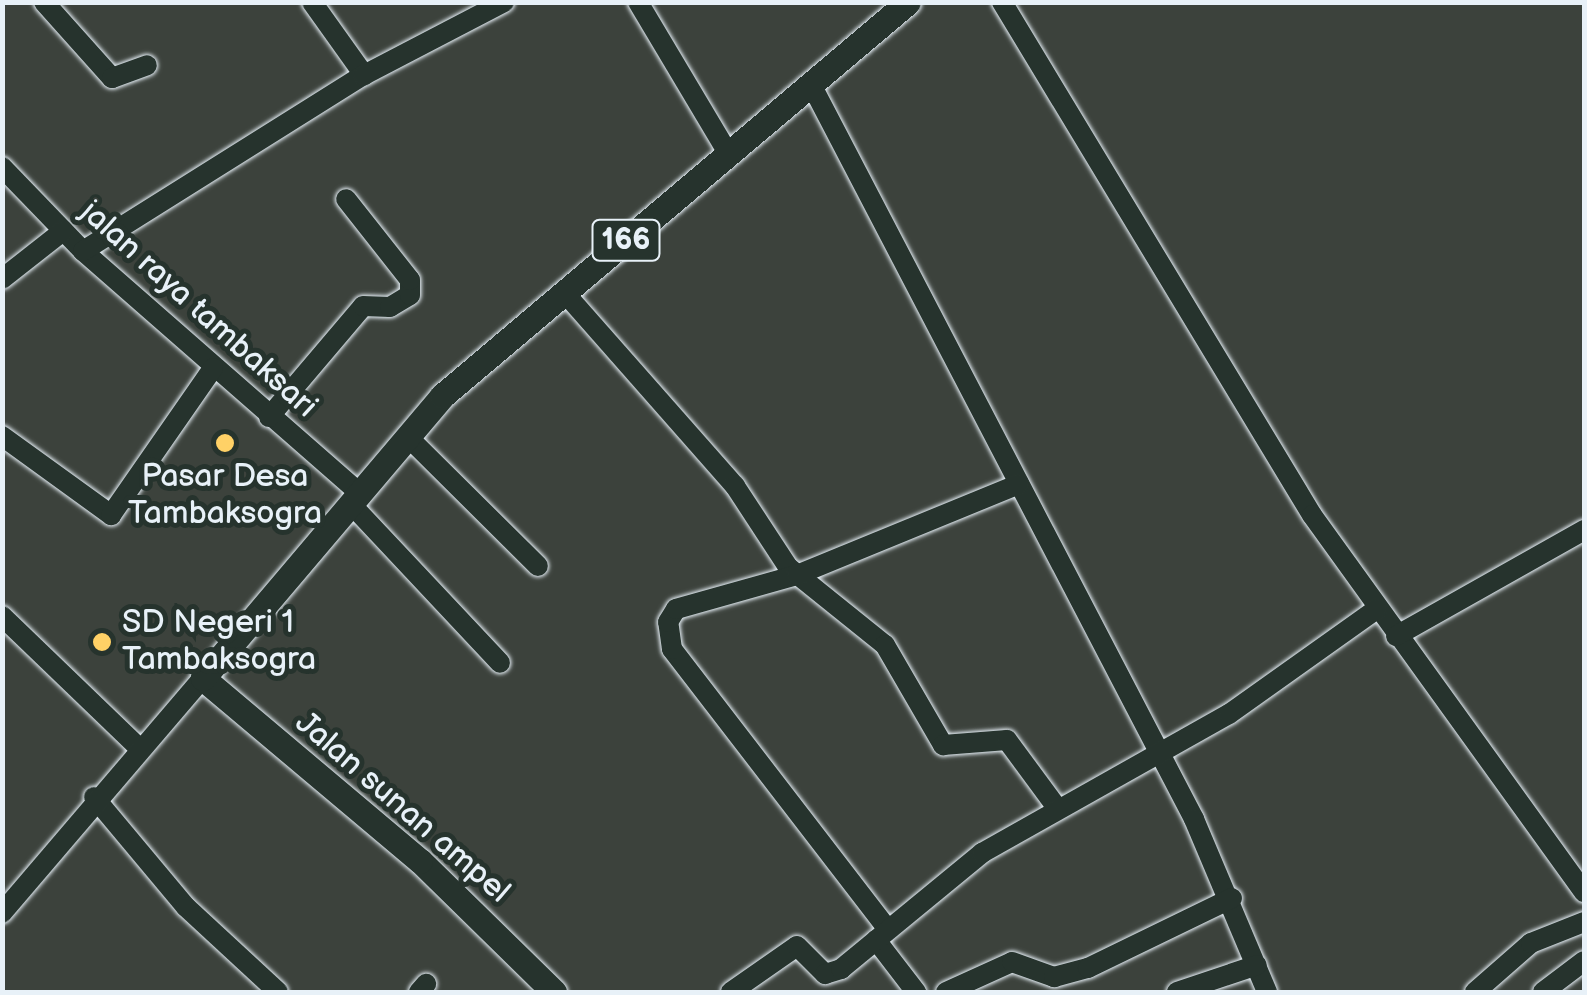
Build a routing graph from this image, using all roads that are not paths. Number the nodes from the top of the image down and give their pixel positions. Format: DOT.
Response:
graph roads {
  1 [pos="44,2"];
  2 [pos="312,2"];
  3 [pos="504,2"];
  4 [pos="638,2"];
  5 [pos="908,2"];
  6 [pos="1002,2"];
  7 [pos="147,65"];
  8 [pos="364,75"];
  9 [pos="812,86"];
  10 [pos="728,153"];
  11 [pos="2,167"];
  12 [pos="346,198"];
  13 [pos="63,231"];
  14 [pos="83,251"];
  15 [pos="2,279"];
  16 [pos="564,292"];
  17 [pos="213,368"];
  18 [pos="270,417"];
  19 [pos="2,436"];
  20 [pos="408,437"];
  21 [pos="1019,484"];
  22 [pos="354,498"];
  23 [pos="1584,530"];
  24 [pos="538,566"];
  25 [pos="797,575"];
  26 [pos="1377,609"];
  27 [pos="2,616"];
  28 [pos="1396,636"];
  29 [pos="500,663"];
  30 [pos="203,678"];
  31 [pos="138,748"];
  32 [pos="1160,752"];
  33 [pos="94,797"];
  34 [pos="1056,804"];
  35 [pos="1584,892"];
  36 [pos="1232,898"];
  37 [pos="5,904"];
  38 [pos="1584,922"];
  39 [pos="881,934"];
  40 [pos="1584,961"];
  41 [pos="1257,965"];
  42 [pos="1057,985"];
  43 [pos="278,992"];
  44 [pos="554,992"];
  45 [pos="730,992"];
  46 [pos="916,992"];
  47 [pos="946,992"];
  48 [pos="1176,992"];
  49 [pos="1268,992"];
  50 [pos="1475,992"];
  51 [pos="1543,992"];
  1 -- 7 [label="street"];
  2 -- 8 [label="street"];
  3 -- 8 [label="street"];
  4 -- 10 [label="street"];
  5 -- 9 [label="main road, 166"];
  6 -- 26 [label="street"];
  8 -- 14 [label="street"];
  9 -- 10 [label="main road, 166"];
  9 -- 21 [label="street"];
  10 -- 16 [label="main road, 166"];
  11 -- 13 [label="street, jalan raya tambaksari"];
  12 -- 18 [label="street"];
  13 -- 14 [label="street, jalan raya tambaksari"];
  13 -- 15 [label="street"];
  14 -- 17 [label="street, jalan raya tambaksari"];
  16 -- 20 [label="main road, 166"];
  16 -- 25 [label="street"];
  17 -- 18 [label="street, jalan raya tambaksari"];
  17 -- 19 [label="street"];
  18 -- 22 [label="street, jalan raya tambaksari"];
  20 -- 22 [label="main road, 166"];
  20 -- 24 [label="street"];
  21 -- 25 [label="street"];
  21 -- 32 [label="street"];
  22 -- 29 [label="street, jalan raya tambaksari"];
  22 -- 30 [label="main road, 166"];
  23 -- 28 [label="street"];
  25 -- 34 [label="street"];
  25 -- 39 [label="street"];
  26 -- 28 [label="street"];
  26 -- 32 [label="street"];
  27 -- 31 [label="street"];
  28 -- 35 [label="street"];
  30 -- 31 [label="street"];
  30 -- 44 [label="main road, Jalan sunan ampel"];
  31 -- 33 [label="street"];
  32 -- 34 [label="street"];
  32 -- 36 [label="street"];
  33 -- 37 [label="street"];
  33 -- 43 [label="street"];
  34 -- 39 [label="street"];
  36 -- 41 [label="street"];
  36 -- 42 [label="street"];
  38 -- 50 [label="street"];
  39 -- 45 [label="street"];
  39 -- 46 [label="street"];
  40 -- 51 [label="street"];
  41 -- 48 [label="street"];
  41 -- 49 [label="street"];
  42 -- 47 [label="street"];
}
